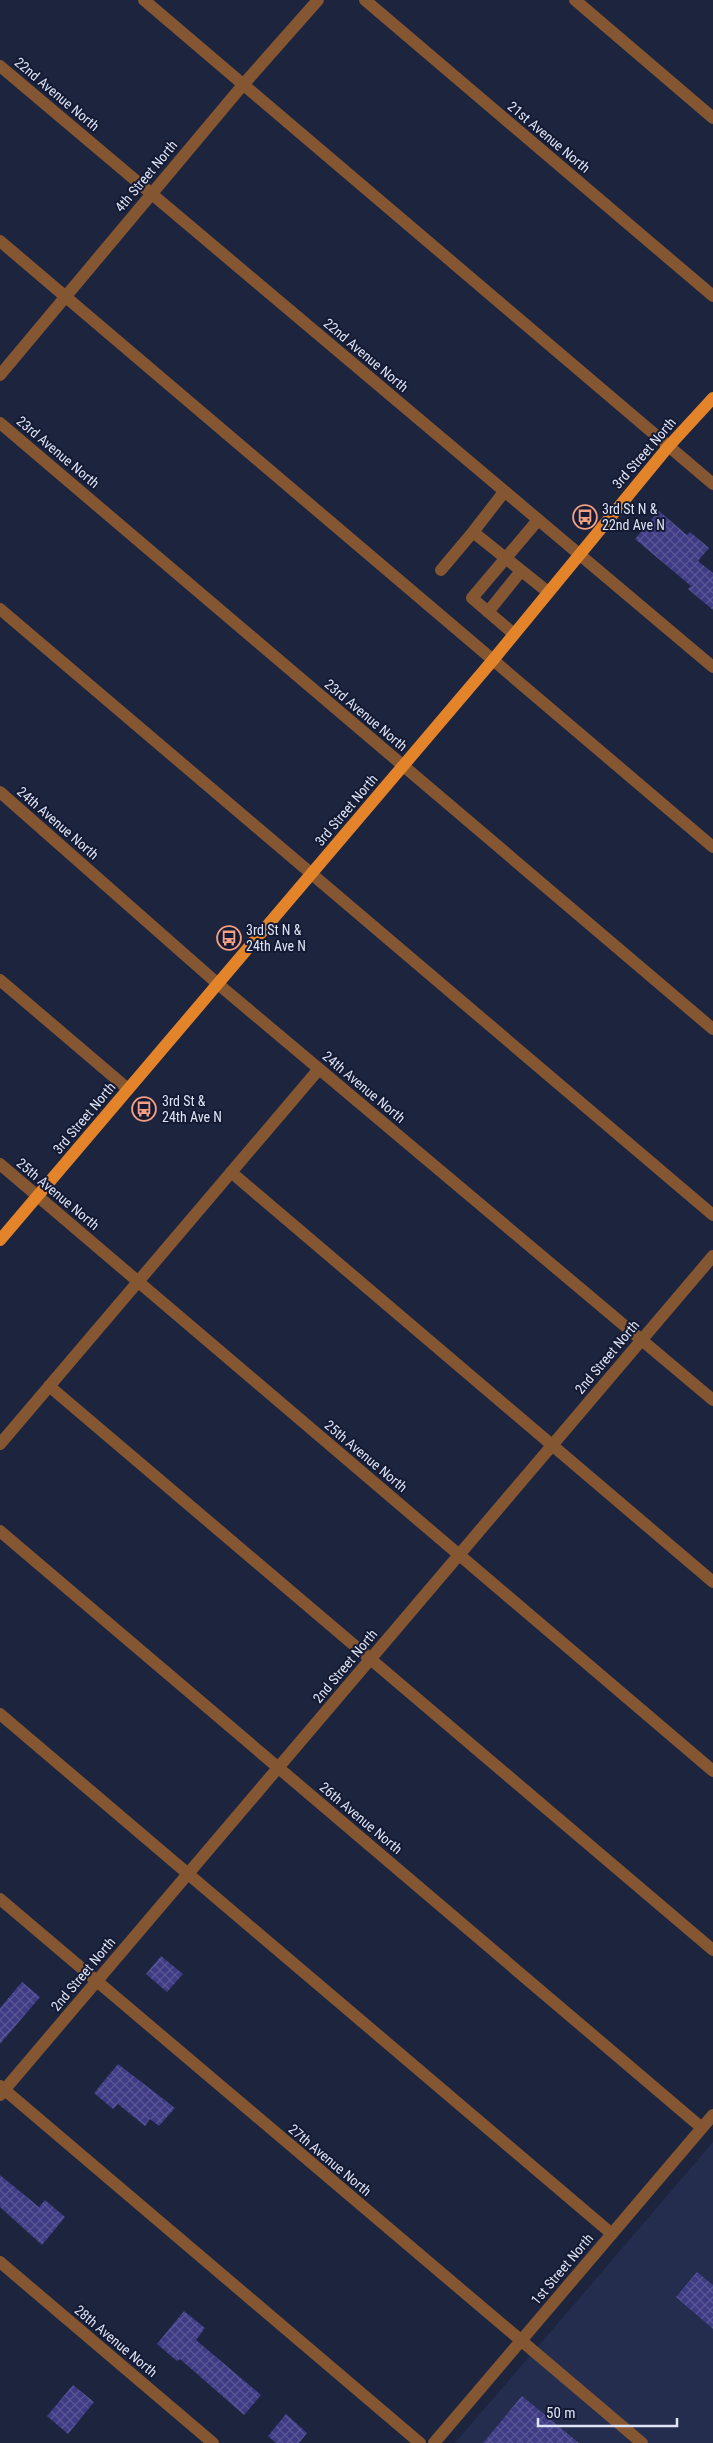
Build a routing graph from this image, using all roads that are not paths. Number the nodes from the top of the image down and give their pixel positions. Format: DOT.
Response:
graph roads {
  1 [pos="144,0"];
  2 [pos="318,0"];
  3 [pos="365,0"];
  4 [pos="575,0"];
  5 [pos="0,66"];
  6 [pos="242,86"];
  7 [pos="713,118"];
  8 [pos="151,193"];
  9 [pos="0,240"];
  10 [pos="713,296"];
  11 [pos="66,297"];
  12 [pos="0,375"];
  13 [pos="713,398"];
  14 [pos="0,423"];
  15 [pos="668,446"];
  16 [pos="713,484"];
  17 [pos="504,492"];
  18 [pos="538,520"];
  19 [pos="473,532"];
  20 [pos="579,554"];
  21 [pos="505,559"];
  22 [pos="441,570"];
  23 [pos="521,571"];
  24 [pos="548,592"];
  25 [pos="0,609"];
  26 [pos="488,612"];
  27 [pos="514,634"];
  28 [pos="493,660"];
  29 [pos="713,667"];
  30 [pos="403,766"];
  31 [pos="0,792"];
  32 [pos="713,847"];
  33 [pos="311,874"];
  34 [pos="0,980"];
  35 [pos="218,984"];
  36 [pos="713,1030"];
  37 [pos="319,1069"];
  38 [pos="128,1089"];
  39 [pos="0,1164"];
  40 [pos="231,1172"];
  41 [pos="37,1196"];
  42 [pos="713,1215"];
  43 [pos="0,1240"];
  44 [pos="713,1256"];
  45 [pos="138,1282"];
  46 [pos="642,1340"];
  47 [pos="49,1386"];
  48 [pos="713,1400"];
  49 [pos="0,1444"];
  50 [pos="552,1446"];
  51 [pos="0,1531"];
  52 [pos="459,1555"];
  53 [pos="713,1582"];
  54 [pos="371,1659"];
  55 [pos="0,1714"];
  56 [pos="278,1768"];
  57 [pos="713,1771"];
  58 [pos="188,1874"];
  59 [pos="0,1899"];
  60 [pos="713,1950"];
  61 [pos="96,1981"];
  62 [pos="1,2090"];
  63 [pos="713,2115"];
  64 [pos="702,2128"];
  65 [pos="612,2234"];
  66 [pos="0,2262"];
  67 [pos="520,2342"];
  68 [pos="213,2443"];
  69 [pos="420,2443"];
  70 [pos="434,2443"];
  71 [pos="642,2443"];
  1 -- 6 [label="street"];
  2 -- 6 [label="street, 4th Street North"];
  3 -- 10 [label="street, 21st Avenue North"];
  4 -- 7 [label="street"];
  5 -- 8 [label="street, 22nd Avenue North"];
  6 -- 8 [label="street, 4th Street North"];
  6 -- 15 [label="street"];
  8 -- 11 [label="street, 4th Street North"];
  8 -- 17 [label="street, 22nd Avenue North"];
  9 -- 11 [label="street"];
  11 -- 12 [label="street, 4th Street North"];
  11 -- 28 [label="street"];
  13 -- 15 [label="main road, 3rd Street North"];
  14 -- 30 [label="street, 23rd Avenue North"];
  15 -- 16 [label="street"];
  15 -- 20 [label="main road, 3rd Street North"];
  17 -- 18 [label="street, 22nd Avenue North"];
  17 -- 19 [label="street"];
  18 -- 20 [label="street, 22nd Avenue North"];
  18 -- 21 [label="street"];
  19 -- 21 [label="street"];
  19 -- 22 [label="street"];
  20 -- 24 [label="main road, 3rd Street North"];
  20 -- 29 [label="street, 22nd Avenue North"];
  21 -- 23 [label="street"];
  21 -- 26 [label="street"];
  23 -- 24 [label="street"];
  23 -- 26 [label="street"];
  24 -- 27 [label="main road, 3rd Street North"];
  25 -- 33 [label="street"];
  26 -- 27 [label="street"];
  27 -- 28 [label="main road, 3rd Street North"];
  28 -- 30 [label="main road, 3rd Street North"];
  28 -- 32 [label="street"];
  30 -- 33 [label="main road, 3rd Street North"];
  30 -- 36 [label="street, 23rd Avenue North"];
  31 -- 35 [label="street, 24th Avenue North"];
  33 -- 35 [label="main road, 3rd Street North"];
  33 -- 42 [label="street"];
  34 -- 38 [label="street"];
  35 -- 37 [label="street, 24th Avenue North"];
  35 -- 38 [label="main road, 3rd Street North"];
  37 -- 40 [label="street"];
  37 -- 46 [label="street, 24th Avenue North"];
  38 -- 41 [label="main road, 3rd Street North"];
  39 -- 41 [label="street, 25th Avenue North"];
  40 -- 45 [label="street"];
  40 -- 50 [label="street"];
  41 -- 43 [label="main road, 3rd Street North"];
  41 -- 45 [label="street, 25th Avenue North"];
  44 -- 46 [label="street, 2nd Street North"];
  45 -- 47 [label="street"];
  45 -- 52 [label="street, 25th Avenue North"];
  46 -- 48 [label="street, 24th Avenue North"];
  46 -- 50 [label="street, 2nd Street North"];
  47 -- 49 [label="street"];
  47 -- 54 [label="street"];
  50 -- 52 [label="street, 2nd Street North"];
  50 -- 53 [label="street"];
  51 -- 56 [label="street, 26th Avenue North"];
  52 -- 54 [label="street, 2nd Street North"];
  52 -- 57 [label="street, 25th Avenue North"];
  54 -- 56 [label="street, 2nd Street North"];
  54 -- 60 [label="street"];
  55 -- 58 [label="street"];
  56 -- 58 [label="street, 2nd Street North"];
  56 -- 64 [label="street, 26th Avenue North"];
  58 -- 61 [label="street, 2nd Street North"];
  58 -- 65 [label="street"];
  59 -- 61 [label="street, 27th Avenue North"];
  61 -- 62 [label="street, 2nd Street North"];
  61 -- 67 [label="street, 27th Avenue North"];
  62 -- 69 [label="street"];
  63 -- 64 [label="street, 1st Street North"];
  64 -- 65 [label="street, 1st Street North"];
  65 -- 67 [label="street, 1st Street North"];
  66 -- 68 [label="street, 28th Avenue North"];
  67 -- 70 [label="street, 1st Street North"];
  67 -- 71 [label="street, 27th Avenue North"];
}
